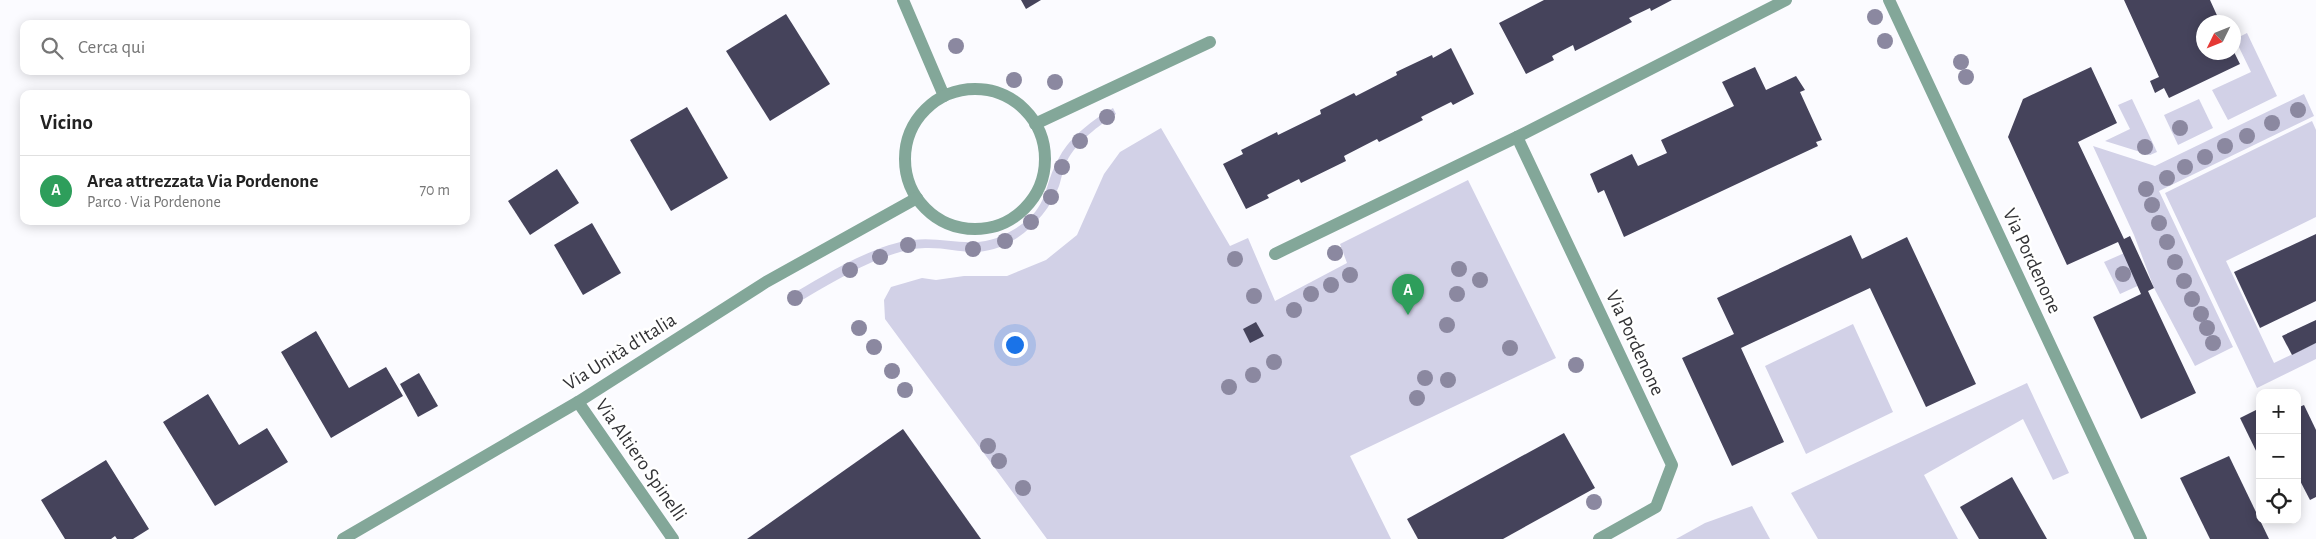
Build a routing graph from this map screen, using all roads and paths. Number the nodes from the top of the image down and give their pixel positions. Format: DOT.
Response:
graph roads {
  1 [pos="903,0"];
  2 [pos="1786,0"];
  3 [pos="1889,0"];
  4 [pos="1210,42"];
  5 [pos="944,96"];
  6 [pos="1036,124"];
  7 [pos="1517,137"];
  8 [pos="917,198"];
  9 [pos="1275,254"];
  10 [pos="578,402"];
  11 [pos="344,539"];
  12 [pos="673,539"];
  13 [pos="1598,539"];
  14 [pos="2141,539"];
  1 -- 5 [label="street"];
  2 -- 7 [label="street"];
  3 -- 14 [label="street, Via Pordenone"];
  4 -- 6 [label="street"];
  5 -- 6 [label="street"];
  5 -- 8 [label="street"];
  6 -- 8 [label="street"];
  7 -- 9 [label="street"];
  7 -- 13 [label="street, Via Pordenone"];
  8 -- 10 [label="street, Via Unità d'Italia"];
  10 -- 11 [label="street, Via Unità d'Italia"];
  10 -- 12 [label="street, Via Altiero Spinelli"];
}
